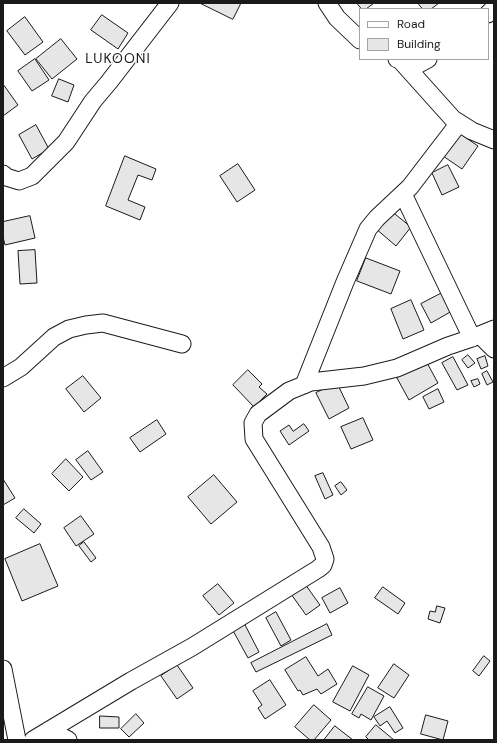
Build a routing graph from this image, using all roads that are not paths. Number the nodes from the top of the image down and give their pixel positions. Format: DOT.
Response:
graph roads {
  1 [pos="170,3"];
  2 [pos="327,3"];
  3 [pos="359,39"];
  4 [pos="399,60"];
  5 [pos="426,60"];
  6 [pos="459,123"];
  7 [pos="494,140"];
  8 [pos="3,174"];
  9 [pos="403,194"];
  10 [pos="482,334"];
  11 [pos="182,344"];
  12 [pos="494,349"];
  13 [pos="3,378"];
  14 [pos="304,385"];
  15 [pos="3,669"];
  16 [pos="49,730"];
  17 [pos="17,740"];
  18 [pos="33,740"];
  19 [pos="68,740"];
  1 -- 8 [label="street"];
  2 -- 3 [label="street"];
  4 -- 5 [label="street"];
  4 -- 6 [label="street"];
  6 -- 7 [label="street"];
  6 -- 9 [label="street"];
  9 -- 10 [label="street"];
  9 -- 14 [label="street"];
  10 -- 12 [label="street"];
  10 -- 14 [label="street"];
  11 -- 13 [label="street"];
  14 -- 16 [label="street"];
  15 -- 17 [label="street"];
  16 -- 18 [label="street"];
  16 -- 19 [label="street"];
}
